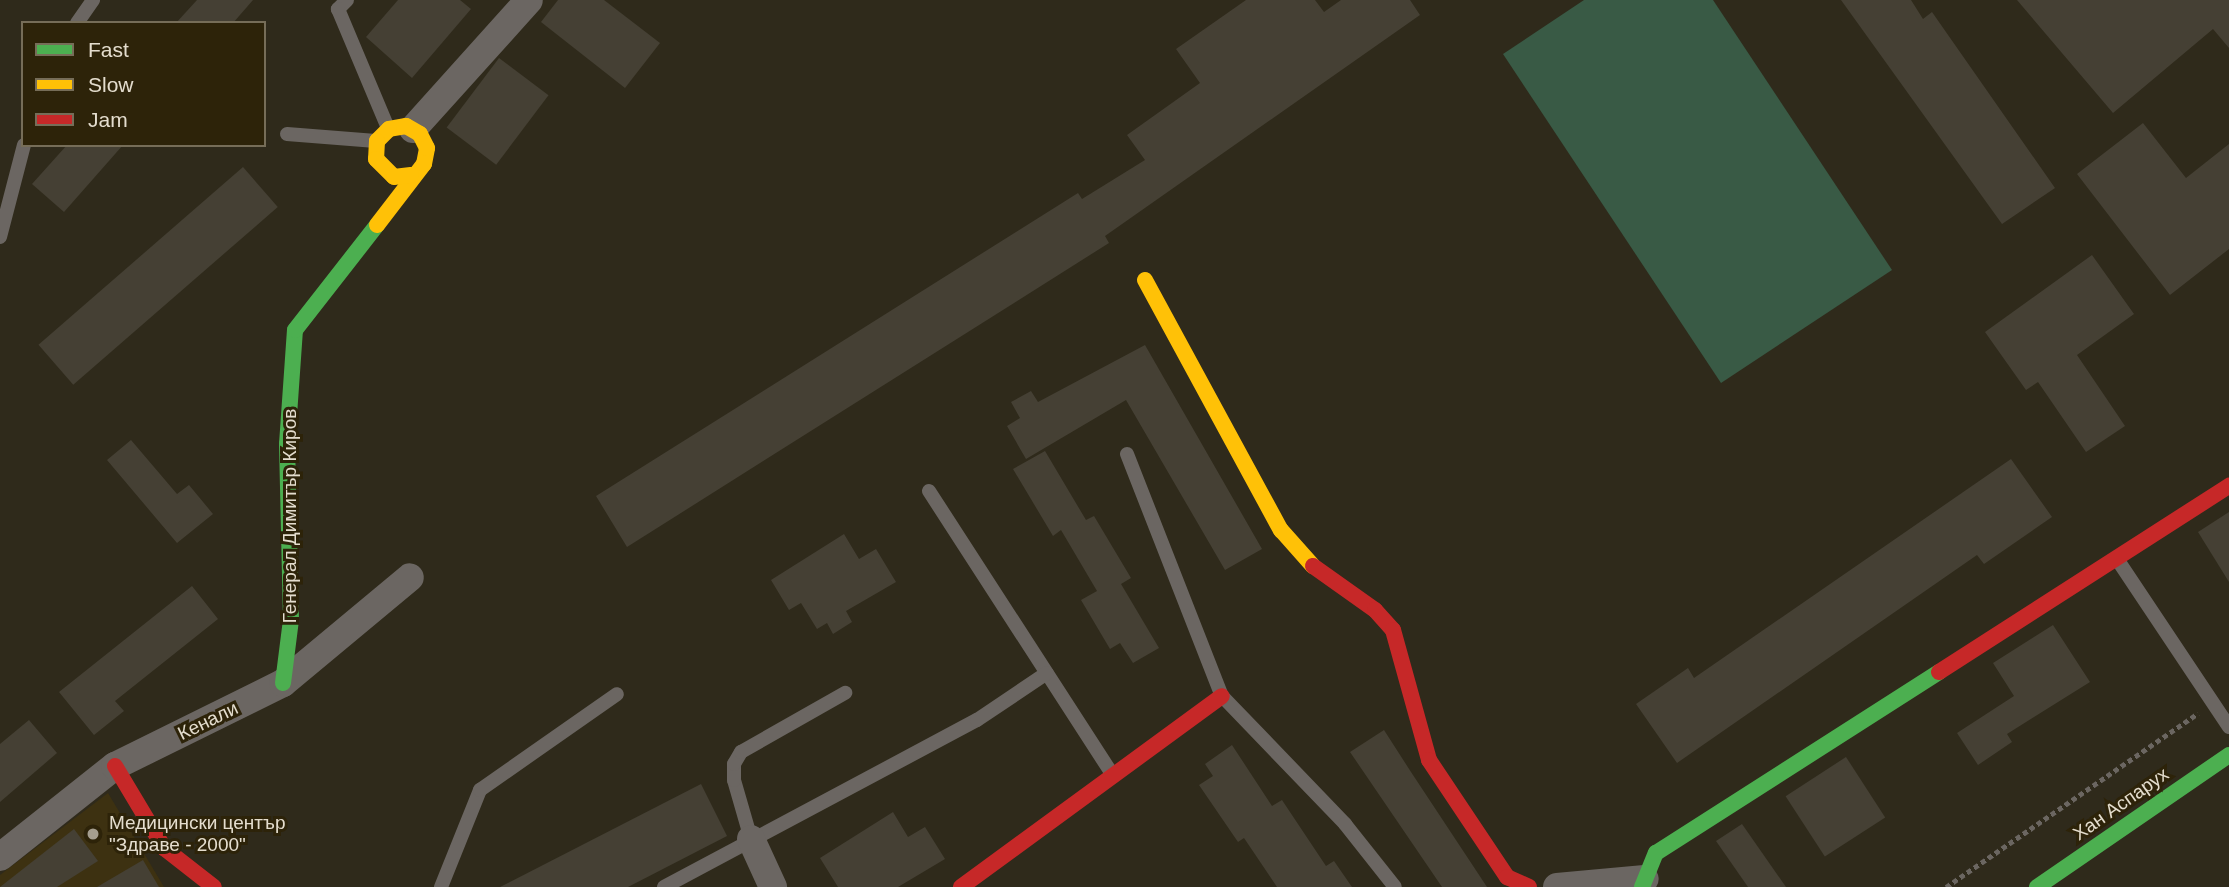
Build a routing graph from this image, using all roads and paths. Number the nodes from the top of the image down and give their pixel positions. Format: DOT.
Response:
graph roads {
  1 [pos="93,0"];
  2 [pos="346,0"];
  3 [pos="529,0"];
  4 [pos="78,21"];
  5 [pos="401,129"];
  6 [pos="287,134"];
  7 [pos="23,147"];
  8 [pos="379,154"];
  9 [pos="411,175"];
  10 [pos="385,210"];
  11 [pos="0,237"];
  12 [pos="1145,280"];
  13 [pos="1127,454"];
  14 [pos="2229,486"];
  15 [pos="929,491"];
  16 [pos="2116,558"];
  17 [pos="410,577"];
  18 [pos="1047,673"];
  19 [pos="283,683"];
  20 [pos="845,693"];
  21 [pos="617,694"];
  22 [pos="1222,696"];
  23 [pos="2213,703"];
  24 [pos="2229,727"];
  25 [pos="2229,755"];
  26 [pos="115,766"];
  27 [pos="1113,775"];
  28 [pos="751,839"];
  29 [pos="0,857"];
  30 [pos="1643,883"];
  31 [pos="215,887"];
  32 [pos="441,887"];
  33 [pos="664,887"];
  34 [pos="773,887"];
  35 [pos="961,887"];
  36 [pos="1395,887"];
  37 [pos="1529,887"];
  38 [pos="1557,887"];
  39 [pos="1946,887"];
  40 [pos="2036,887"];
  1 -- 4 [label="lane"];
  2 -- 5 [label="lane"];
  3 -- 5 [label="street"];
  5 -- 8 [label="street"];
  5 -- 9 [label="street"];
  6 -- 8 [label="lane"];
  7 -- 11 [label="lane"];
  8 -- 9 [label="street"];
  8 -- 10 [label="street"];
  9 -- 10 [label="street, Генерал Димитър Киров"];
  10 -- 19 [label="street, Генерал Димитър Киров"];
  12 -- 37 [label="street"];
  13 -- 22 [label="lane"];
  14 -- 16 [label="street"];
  15 -- 18 [label="lane"];
  16 -- 23 [label="lane"];
  16 -- 30 [label="street"];
  17 -- 19 [label="street, Кенали"];
  18 -- 27 [label="lane"];
  18 -- 28 [label="lane"];
  19 -- 26 [label="street, Кенали"];
  20 -- 28 [label="lane"];
  21 -- 32 [label="lane"];
  22 -- 27 [label="street"];
  22 -- 36 [label="lane"];
  23 -- 24 [label="lane"];
  23 -- 39 [label="path"];
  25 -- 40 [label="street, Хан Аспарух"];
  26 -- 29 [label="street, Кенали"];
  26 -- 31 [label="street"];
  27 -- 35 [label="street"];
  28 -- 33 [label="lane"];
  28 -- 34 [label="street"];
  30 -- 38 [label="street"];
}
